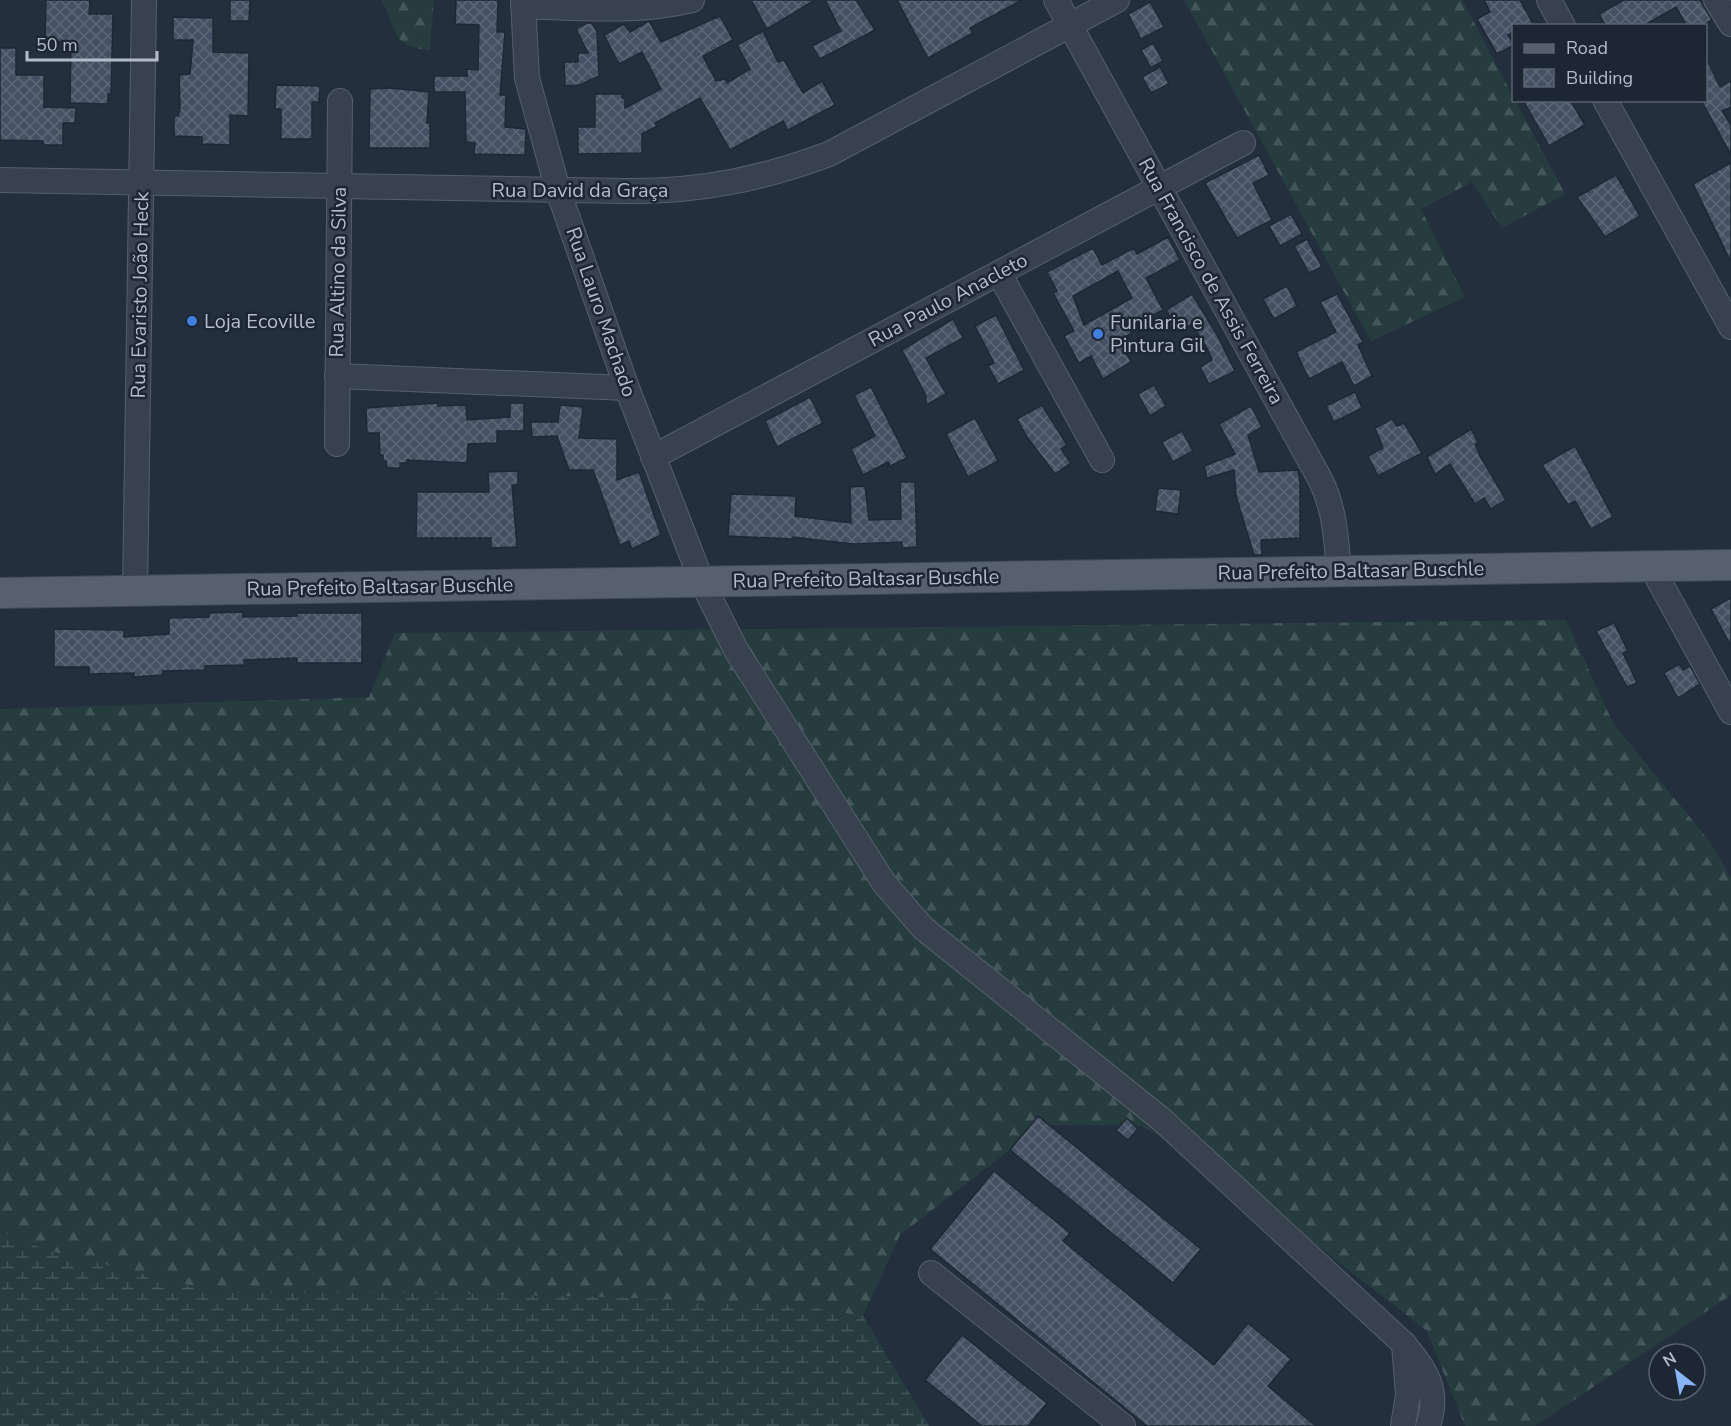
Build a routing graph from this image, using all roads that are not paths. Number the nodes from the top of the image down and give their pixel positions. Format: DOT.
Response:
graph roads {
  1 [pos="144,0"];
  2 [pos="693,0"];
  3 [pos="1056,0"];
  4 [pos="1117,0"];
  5 [pos="1549,0"];
  6 [pos="1716,0"];
  7 [pos="523,3"];
  8 [pos="1562,24"];
  9 [pos="1731,24"];
  10 [pos="1070,25"];
  11 [pos="340,101"];
  12 [pos="1606,102"];
  13 [pos="1244,143"];
  14 [pos="0,180"];
  15 [pos="141,182"];
  16 [pos="339,186"];
  17 [pos="1159,188"];
  18 [pos="558,190"];
  19 [pos="999,273"];
  20 [pos="1731,327"];
  21 [pos="337,376"];
  22 [pos="627,388"];
  23 [pos="337,444"];
  24 [pos="653,457"];
  25 [pos="1102,460"];
  26 [pos="1651,567"];
  27 [pos="1729,568"];
  28 [pos="1339,571"];
  29 [pos="702,582"];
  30 [pos="135,591"];
  31 [pos="0,593"];
  32 [pos="1731,712"];
  33 [pos="931,1273"];
  34 [pos="1404,1344"];
  35 [pos="1407,1399"];
  36 [pos="1430,1415"];
  37 [pos="1123,1426"];
  38 [pos="1403,1426"];
  1 -- 15 [label="street, Rua Evaristo João Heck"];
  2 -- 7 [label="street"];
  3 -- 10 [label="street, Rua Francisco de Assis Ferreira"];
  4 -- 10 [label="street, Rua David da Graça"];
  5 -- 8 [label="street"];
  6 -- 9 [label="street"];
  7 -- 18 [label="street, Rua Lauro Machado"];
  10 -- 17 [label="street, Rua Francisco de Assis Ferreira"];
  10 -- 18 [label="street, Rua David da Graça"];
  11 -- 16 [label="street, Rua Altino da Silva"];
  12 -- 20 [label="street"];
  13 -- 17 [label="street, Rua Paulo Anacleto"];
  14 -- 15 [label="street, Rua David da Graça"];
  15 -- 16 [label="street, Rua David da Graça"];
  15 -- 30 [label="street, Rua Evaristo João Heck"];
  16 -- 18 [label="street, Rua David da Graça"];
  16 -- 21 [label="street, Rua Altino da Silva"];
  17 -- 19 [label="street, Rua Paulo Anacleto"];
  17 -- 28 [label="street, Rua Francisco de Assis Ferreira"];
  18 -- 22 [label="street, Rua Lauro Machado"];
  19 -- 24 [label="street, Rua Paulo Anacleto"];
  19 -- 25 [label="street"];
  21 -- 22 [label="street"];
  21 -- 23 [label="street, Rua Altino da Silva"];
  22 -- 24 [label="street, Rua Lauro Machado"];
  24 -- 29 [label="street, Rua Lauro Machado"];
  26 -- 27 [label="main road, Rua Prefeito Baltasar Buschle"];
  26 -- 28 [label="main road, Rua Prefeito Baltasar Buschle"];
  26 -- 32 [label="street"];
  28 -- 29 [label="main road, Rua Prefeito Baltasar Buschle"];
  29 -- 30 [label="main road, Rua Prefeito Baltasar Buschle"];
  29 -- 34 [label="street, Rua Lauro Machado"];
  30 -- 31 [label="main road, Rua Prefeito Baltasar Buschle"];
  33 -- 37 [label="street"];
  34 -- 35 [label="street"];
  34 -- 36 [label="street, Rua Lauro Machado"];
  35 -- 36 [label="street"];
  35 -- 38 [label="street"];
}
